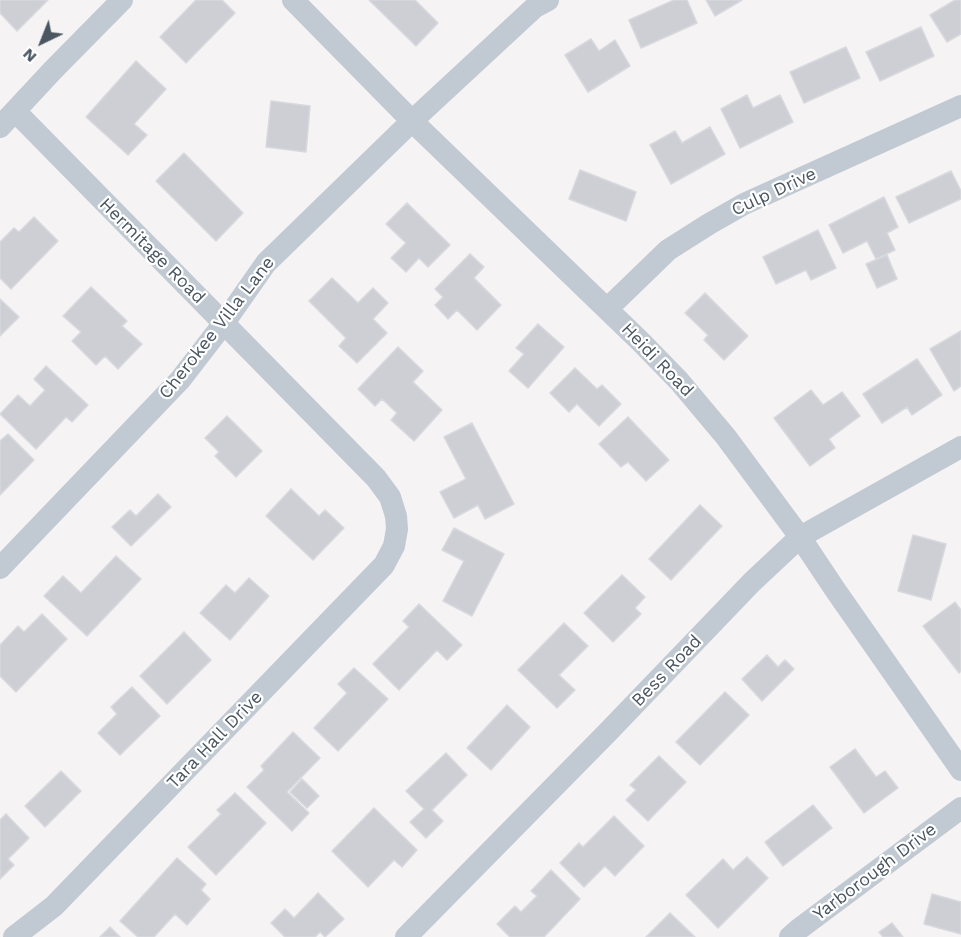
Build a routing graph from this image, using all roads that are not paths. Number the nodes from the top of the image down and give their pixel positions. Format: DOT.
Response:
graph roads {
  1 [pos="122,0"];
  2 [pos="293,0"];
  3 [pos="548,0"];
  4 [pos="961,106"];
  5 [pos="7,119"];
  6 [pos="412,121"];
  7 [pos="607,309"];
  8 [pos="224,323"];
  9 [pos="961,447"];
  10 [pos="397,529"];
  11 [pos="800,537"];
  12 [pos="0,568"];
  13 [pos="961,770"];
  14 [pos="961,808"];
  15 [pos="14,937"];
  16 [pos="406,937"];
  17 [pos="790,937"];
  1 -- 5 [label="street"];
  2 -- 6 [label="street, Heidi Road"];
  3 -- 6 [label="street, Cherokee Villa Lane"];
  4 -- 7 [label="street, Culp Drive"];
  5 -- 8 [label="street, Hermitage Road"];
  6 -- 7 [label="street, Heidi Road"];
  6 -- 8 [label="street, Cherokee Villa Lane"];
  7 -- 11 [label="street, Heidi Road"];
  8 -- 10 [label="street, Hermitage Road"];
  8 -- 12 [label="street, Cherokee Villa Lane"];
  9 -- 11 [label="street, Bess Road"];
  10 -- 15 [label="street, Tara Hall Drive"];
  11 -- 13 [label="street, Heidi Road"];
  11 -- 16 [label="street, Bess Road"];
  14 -- 17 [label="street, Yarborough Drive"];
}
